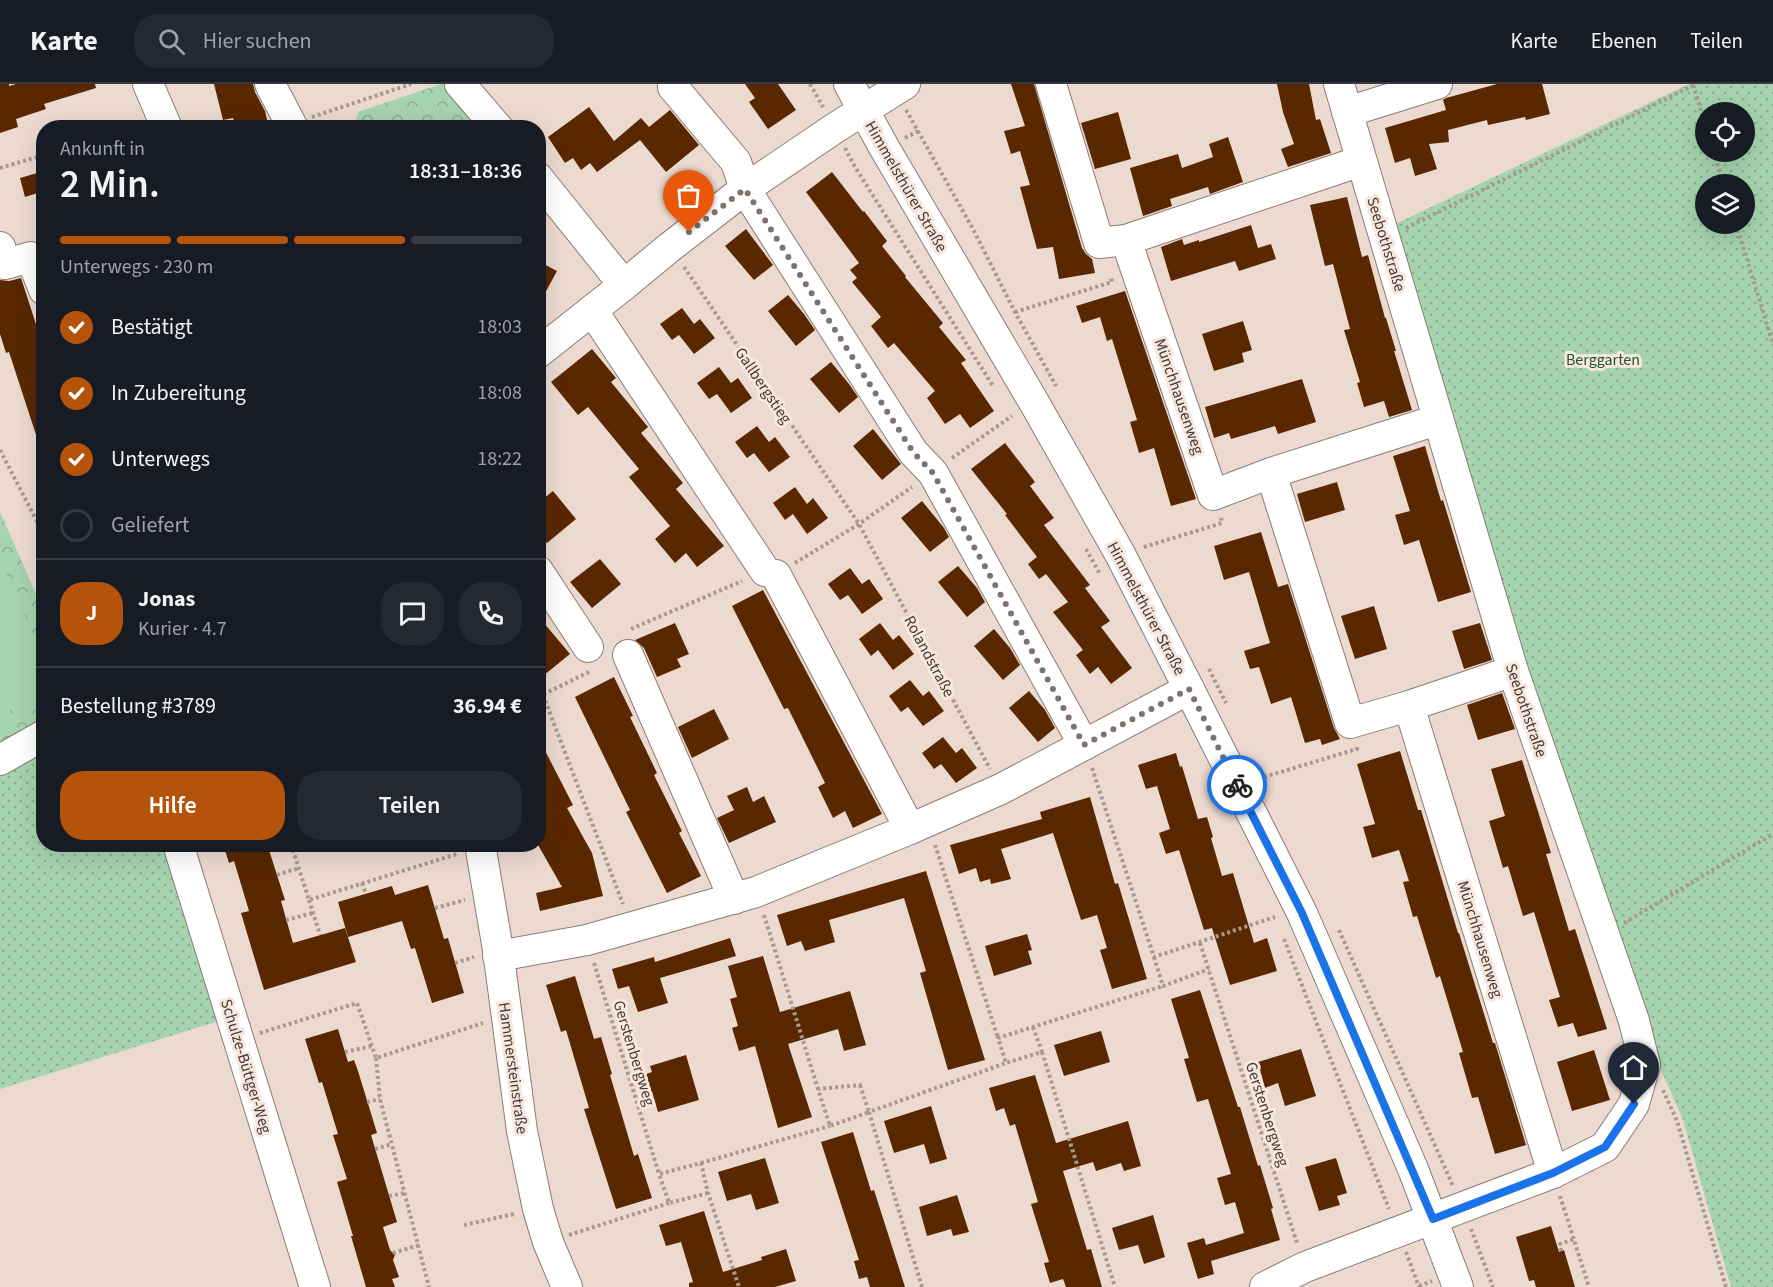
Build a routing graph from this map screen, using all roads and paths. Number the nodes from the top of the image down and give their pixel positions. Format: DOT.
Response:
graph roads {
  1 [pos="148,84"];
  2 [pos="270,84"];
  3 [pos="411,84"];
  4 [pos="460,84"];
  5 [pos="810,84"];
  6 [pos="849,84"];
  7 [pos="905,84"];
  8 [pos="1052,84"];
  9 [pos="1437,84"];
  10 [pos="1694,85"];
  11 [pos="673,87"];
  12 [pos="1343,98"];
  13 [pos="1699,102"];
  14 [pos="864,110"];
  15 [pos="164,120"];
  16 [pos="288,120"];
  17 [pos="308,120"];
  18 [pos="487,120"];
  19 [pos="835,128"];
  20 [pos="36,157"];
  21 [pos="1361,161"];
  22 [pos="0,168"];
  23 [pos="546,188"];
  24 [pos="745,189"];
  25 [pos="1739,234"];
  26 [pos="1386,238"];
  27 [pos="1113,242"];
  28 [pos="0,247"];
  29 [pos="670,247"];
  30 [pos="36,270"];
  31 [pos="624,285"];
  32 [pos="592,310"];
  33 [pos="1015,312"];
  34 [pos="1773,344"];
  35 [pos="546,347"];
  36 [pos="993,386"];
  37 [pos="1437,420"];
  38 [pos="1017,426"];
  39 [pos="984,435"];
  40 [pos="0,450"];
  41 [pos="1271,473"];
  42 [pos="1213,495"];
  43 [pos="36,520"];
  44 [pos="859,524"];
  45 [pos="1144,547"];
  46 [pos="1085,548"];
  47 [pos="1102,578"];
  48 [pos="546,583"];
  49 [pos="588,647"];
  50 [pos="628,656"];
  51 [pos="1513,671"];
  52 [pos="1189,689"];
  53 [pos="546,703"];
  54 [pos="1409,706"];
  55 [pos="1350,723"];
  56 [pos="36,740"];
  57 [pos="1084,745"];
  58 [pos="0,760"];
  59 [pos="1264,777"];
  60 [pos="1001,789"];
  61 [pos="919,825"];
  62 [pos="1773,834"];
  63 [pos="180,852"];
  64 [pos="294,852"];
  65 [pos="459,852"];
  66 [pos="481,852"];
  67 [pos="299,868"];
  68 [pos="277,874"];
  69 [pos="362,884"];
  70 [pos="366,894"];
  71 [pos="489,894"];
  72 [pos="745,896"];
  73 [pos="309,900"];
  74 [pos="435,908"];
  75 [pos="1648,909"];
  76 [pos="313,913"];
  77 [pos="286,920"];
  78 [pos="632,928"];
  79 [pos="1279,928"];
  80 [pos="320,935"];
  81 [pos="1284,939"];
  82 [pos="587,940"];
  83 [pos="1200,943"];
  84 [pos="498,956"];
  85 [pos="1154,957"];
  86 [pos="1209,969"];
  87 [pos="1163,986"];
  88 [pos="506,1015"];
  89 [pos="1033,1027"];
  90 [pos="998,1038"];
  91 [pos="238,1040"];
  92 [pos="372,1046"];
  93 [pos="345,1052"];
  94 [pos="1042,1052"];
  95 [pos="376,1058"];
  96 [pos="1006,1063"];
  97 [pos="1645,1065"];
  98 [pos="818,1089"];
  99 [pos="381,1099"];
  100 [pos="367,1102"];
  101 [pos="869,1113"];
  102 [pos="830,1126"];
  103 [pos="392,1144"];
  104 [pos="375,1149"];
  105 [pos="701,1163"];
  106 [pos="1553,1173"];
  107 [pos="659,1174"];
  108 [pos="405,1193"];
  109 [pos="708,1193"];
  110 [pos="389,1196"];
  111 [pos="669,1203"];
  112 [pos="538,1209"];
  113 [pos="1433,1219"];
  114 [pos="464,1226"];
  115 [pos="1398,1232"];
  116 [pos="1574,1239"];
  117 [pos="548,1242"];
  118 [pos="419,1245"];
  119 [pos="1561,1251"];
  120 [pos="393,1253"];
  121 [pos="1305,1267"];
  122 [pos="315,1287"];
  123 [pos="429,1287"];
  124 [pos="567,1287"];
  125 [pos="739,1287"];
  126 [pos="922,1287"];
  127 [pos="1115,1287"];
  128 [pos="1265,1287"];
  129 [pos="1419,1287"];
  130 [pos="1458,1287"];
  131 [pos="1589,1287"];
  132 [pos="1726,1287"];
  1 -- 15 [label="street"];
  2 -- 16 [label="street"];
  3 -- 17 [label="path"];
  4 -- 18 [label="street"];
  5 -- 19 [label="path"];
  6 -- 14 [label="street, Himmelsthürer Straße"];
  7 -- 14 [label="street"];
  8 -- 27 [label="street, Münchhausenweg"];
  9 -- 12 [label="street"];
  10 -- 13 [label="path"];
  10 -- 26 [label="path"];
  11 -- 24 [label="street"];
  12 -- 21 [label="street, Seebothstraße"];
  14 -- 19 [label="street"];
  14 -- 52 [label="street, Himmelsthürer Straße"];
  19 -- 24 [label="street"];
  19 -- 36 [label="path"];
  20 -- 22 [label="path"];
  21 -- 26 [label="street, Seebothstraße"];
  21 -- 27 [label="street"];
  23 -- 31 [label="street"];
  24 -- 29 [label="street"];
  24 -- 57 [label="street"];
  25 -- 34 [label="path"];
  26 -- 37 [label="street, Seebothstraße"];
  27 -- 33 [label="path"];
  27 -- 42 [label="street, Münchhausenweg"];
  28 -- 30 [label="street"];
  29 -- 31 [label="street"];
  29 -- 44 [label="path, Gallbergstieg"];
  31 -- 32 [label="street"];
  32 -- 35 [label="street"];
  32 -- 61 [label="street"];
  37 -- 41 [label="street"];
  37 -- 51 [label="street, Seebothstraße"];
  38 -- 39 [label="path"];
  40 -- 43 [label="path"];
  41 -- 42 [label="street"];
  41 -- 55 [label="street"];
  42 -- 45 [label="path"];
  44 -- 60 [label="path, Rolandstraße"];
  46 -- 47 [label="path"];
  48 -- 49 [label="street"];
  50 -- 72 [label="street"];
  51 -- 54 [label="street"];
  51 -- 97 [label="street, Seebothstraße"];
  52 -- 57 [label="street"];
  52 -- 113 [label="street, Himmelsthürer Straße"];
  53 -- 78 [label="path"];
  54 -- 55 [label="street"];
  54 -- 106 [label="street, Münchhausenweg"];
  55 -- 59 [label="path"];
  56 -- 58 [label="street"];
  57 -- 60 [label="street"];
  57 -- 85 [label="path"];
  60 -- 61 [label="street"];
  61 -- 72 [label="street"];
  61 -- 90 [label="path"];
  62 -- 75 [label="path"];
  63 -- 91 [label="street, Schulze-Büttger-Weg"];
  64 -- 67 [label="path"];
  65 -- 69 [label="path"];
  66 -- 71 [label="street, Hammersteinstraße"];
  67 -- 68 [label="path"];
  67 -- 73 [label="path"];
  69 -- 70 [label="path"];
  69 -- 73 [label="path"];
  71 -- 74 [label="path"];
  71 -- 84 [label="street, Hammersteinstraße"];
  72 -- 78 [label="street"];
  72 -- 98 [label="path"];
  73 -- 76 [label="path"];
  76 -- 77 [label="path"];
  76 -- 80 [label="path"];
  78 -- 82 [label="street"];
  79 -- 83 [label="path"];
  81 -- 115 [label="path"];
  82 -- 84 [label="street"];
  82 -- 107 [label="path, Gerstenbergweg"];
  83 -- 85 [label="path"];
  83 -- 86 [label="path, Gerstenbergweg"];
  84 -- 88 [label="street, Hammersteinstraße"];
  85 -- 87 [label="path"];
  86 -- 87 [label="path"];
  86 -- 121 [label="path, Gerstenbergweg"];
  87 -- 89 [label="path"];
  88 -- 95 [label="path"];
  88 -- 112 [label="street, Hammersteinstraße"];
  89 -- 90 [label="path"];
  89 -- 94 [label="path"];
  90 -- 96 [label="path"];
  91 -- 92 [label="path"];
  91 -- 122 [label="street, Schulze-Büttger-Weg"];
  92 -- 93 [label="path"];
  92 -- 95 [label="path"];
  94 -- 96 [label="path"];
  94 -- 127 [label="path"];
  95 -- 99 [label="path"];
  96 -- 101 [label="path"];
  97 -- 106 [label="street, Seebothstraße"];
  97 -- 132 [label="path"];
  98 -- 101 [label="path"];
  98 -- 102 [label="path"];
  99 -- 100 [label="path"];
  99 -- 103 [label="path"];
  101 -- 102 [label="path"];
  101 -- 126 [label="path"];
  102 -- 105 [label="path"];
  103 -- 104 [label="path"];
  103 -- 108 [label="path"];
  105 -- 107 [label="path"];
  105 -- 109 [label="path"];
  106 -- 113 [label="street, Seebothstraße"];
  106 -- 116 [label="path"];
  107 -- 111 [label="path, Gerstenbergweg"];
  108 -- 110 [label="path"];
  108 -- 118 [label="path"];
  109 -- 111 [label="path"];
  109 -- 125 [label="path"];
  111 -- 117 [label="path"];
  112 -- 114 [label="path"];
  112 -- 117 [label="street, Hammersteinstraße"];
  113 -- 115 [label="street"];
  113 -- 130 [label="street, Himmelsthürer Straße"];
  115 -- 121 [label="street"];
  115 -- 129 [label="path"];
  116 -- 119 [label="path"];
  116 -- 131 [label="path"];
  117 -- 124 [label="street, Hammersteinstraße"];
  118 -- 120 [label="path"];
  118 -- 123 [label="path"];
  121 -- 128 [label="street"];
}
